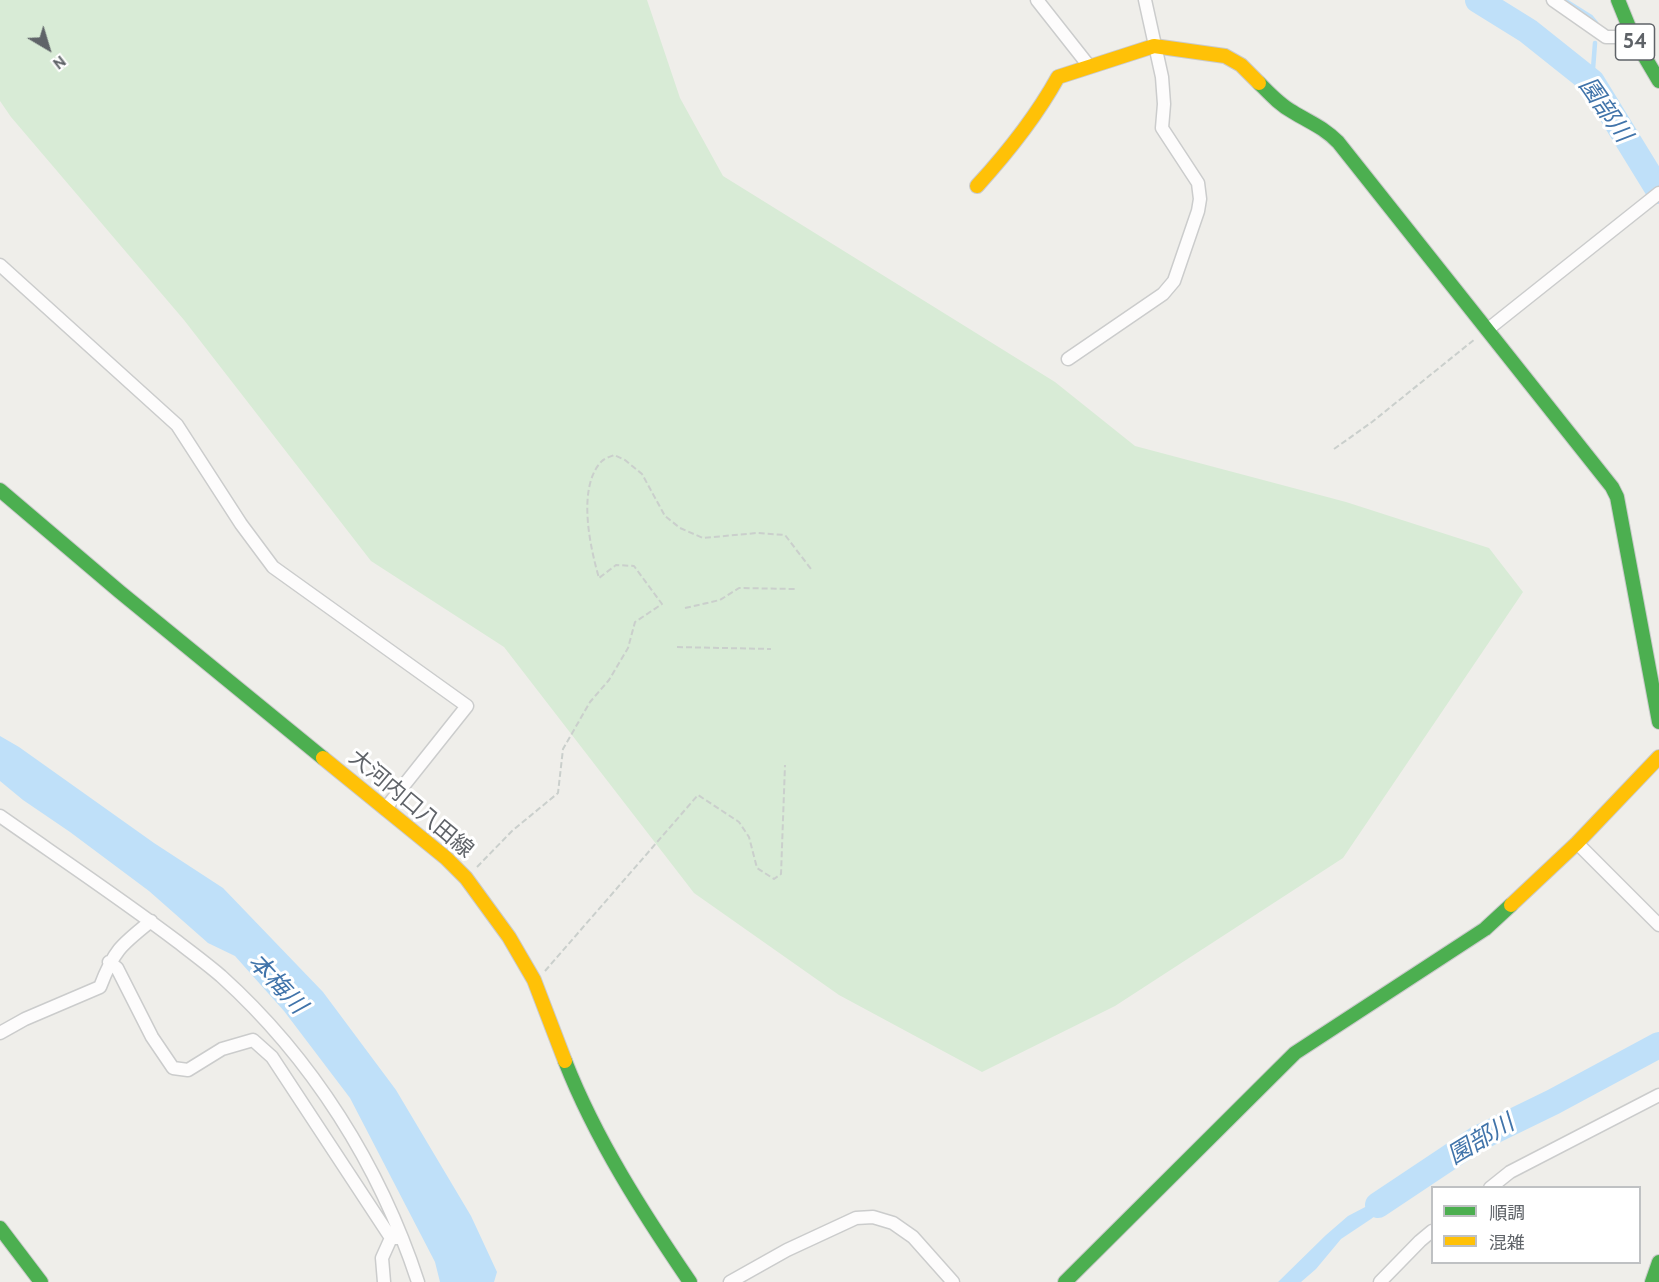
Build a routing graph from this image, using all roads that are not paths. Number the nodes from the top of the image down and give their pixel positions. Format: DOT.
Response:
graph roads {
  1 [pos="1037,0"];
  2 [pos="1145,0"];
  3 [pos="1553,0"];
  4 [pos="1618,0"];
  5 [pos="1633,38"];
  6 [pos="1154,46"];
  7 [pos="1089,66"];
  8 [pos="1659,81"];
  9 [pos="977,186"];
  10 [pos="1659,193"];
  11 [pos="2,270"];
  12 [pos="1487,330"];
  13 [pos="1068,359"];
  14 [pos="0,490"];
  15 [pos="1659,722"];
  16 [pos="1659,757"];
  17 [pos="385,809"];
  18 [pos="0,816"];
  19 [pos="1577,843"];
  20 [pos="151,921"];
  21 [pos="1659,925"];
  22 [pos="109,962"];
  23 [pos="0,1033"];
  24 [pos="1659,1095"];
  25 [pos="1492,1186"];
  26 [pos="0,1228"];
  27 [pos="1431,1232"];
  28 [pos="396,1238"];
  29 [pos="1659,1262"];
  30 [pos="688,1281"];
  31 [pos="41,1282"];
  32 [pos="384,1282"];
  33 [pos="418,1282"];
  34 [pos="730,1282"];
  35 [pos="953,1282"];
  36 [pos="1065,1282"];
  37 [pos="1380,1282"];
  38 [pos="1652,1282"];
  1 -- 7 [label="street"];
  2 -- 6 [label="street"];
  3 -- 5 [label="street"];
  4 -- 5 [label="street, 54"];
  5 -- 8 [label="street, 54"];
  6 -- 7 [label="street"];
  6 -- 12 [label="street"];
  6 -- 13 [label="street"];
  7 -- 9 [label="street"];
  10 -- 12 [label="street"];
  11 -- 17 [label="street"];
  12 -- 15 [label="street"];
  14 -- 17 [label="street, 大河内口八田線"];
  16 -- 19 [label="street"];
  17 -- 30 [label="street, 大河内口八田線"];
  18 -- 20 [label="street"];
  19 -- 21 [label="street"];
  19 -- 36 [label="street"];
  20 -- 22 [label="street"];
  20 -- 28 [label="street"];
  22 -- 23 [label="street"];
  22 -- 28 [label="street"];
  24 -- 25 [label="street"];
  26 -- 31 [label="street"];
  27 -- 37 [label="street"];
  28 -- 32 [label="street"];
  28 -- 33 [label="street"];
  29 -- 38 [label="street"];
  34 -- 35 [label="street"];
}
